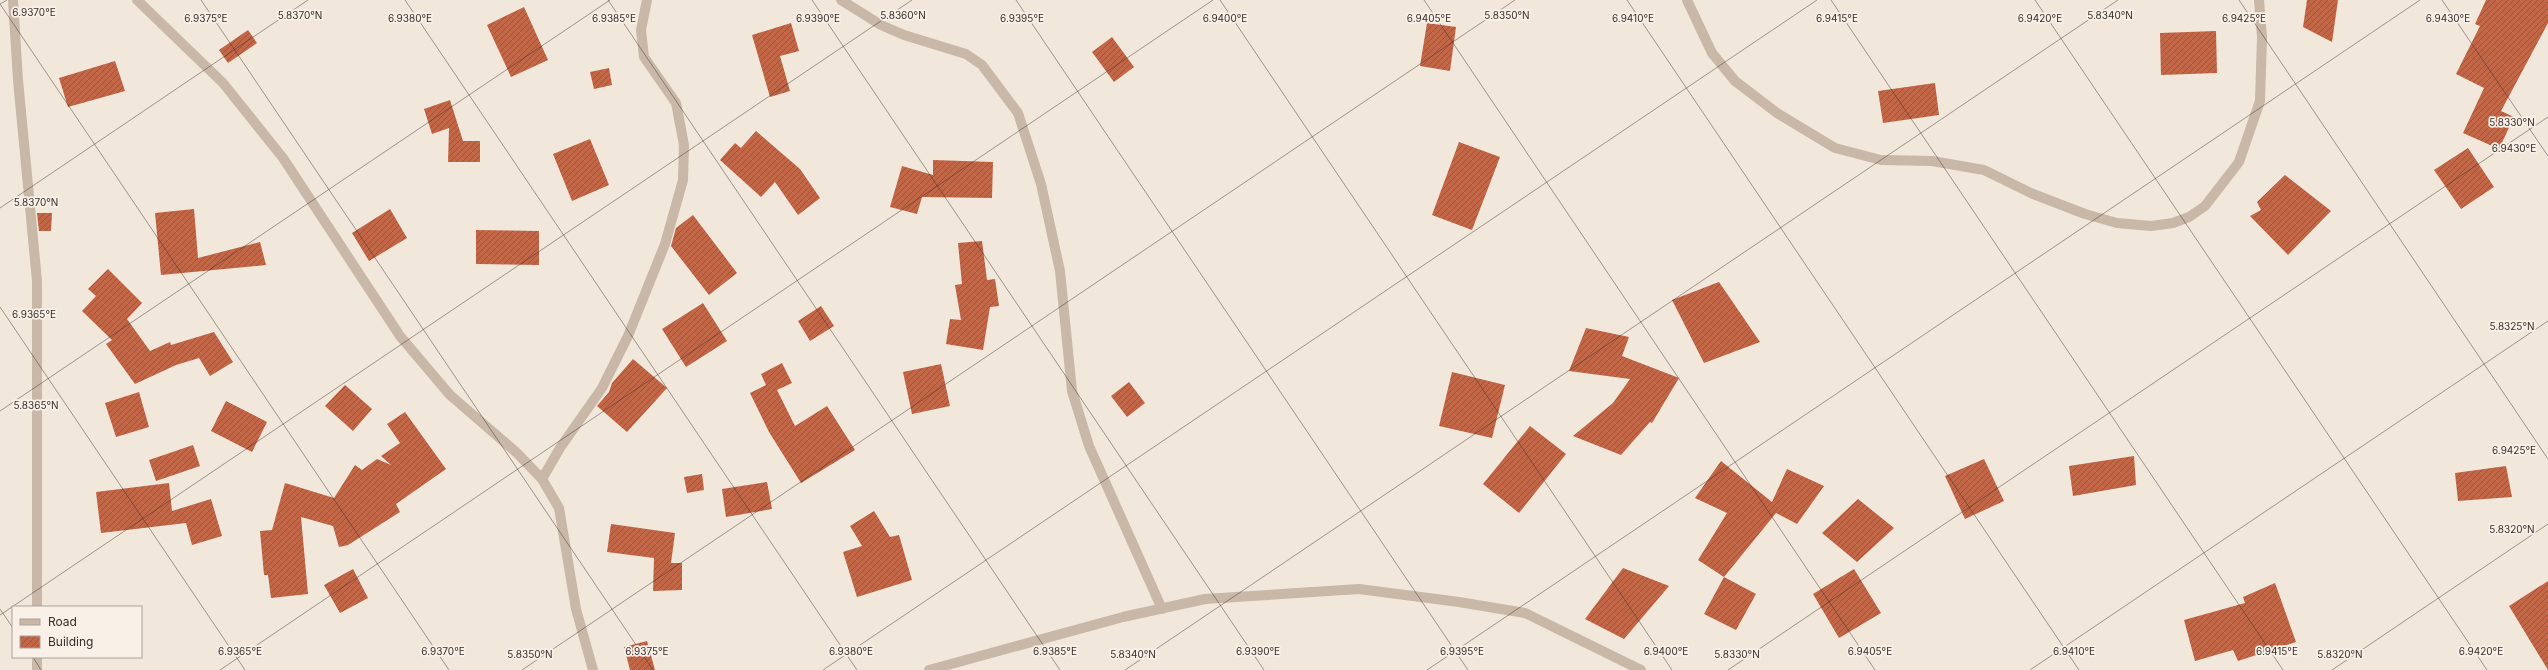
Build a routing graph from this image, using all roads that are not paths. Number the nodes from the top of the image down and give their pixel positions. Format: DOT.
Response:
graph roads {
  1 [pos="13,0"];
  2 [pos="137,0"];
  3 [pos="647,0"];
  4 [pos="842,0"];
  5 [pos="1687,0"];
  6 [pos="2259,0"];
  7 [pos="542,479"];
  8 [pos="37,606"];
  9 [pos="1162,609"];
  10 [pos="37,658"];
  11 [pos="36,670"];
  12 [pos="593,670"];
  13 [pos="929,670"];
  14 [pos="1641,670"];
  1 -- 8 [label="street"];
  2 -- 7 [label="street"];
  3 -- 7 [label="street"];
  4 -- 9 [label="street"];
  5 -- 6 [label="street"];
  7 -- 12 [label="street"];
  9 -- 13 [label="street"];
  9 -- 14 [label="street"];
  10 -- 11 [label="street"];
}
